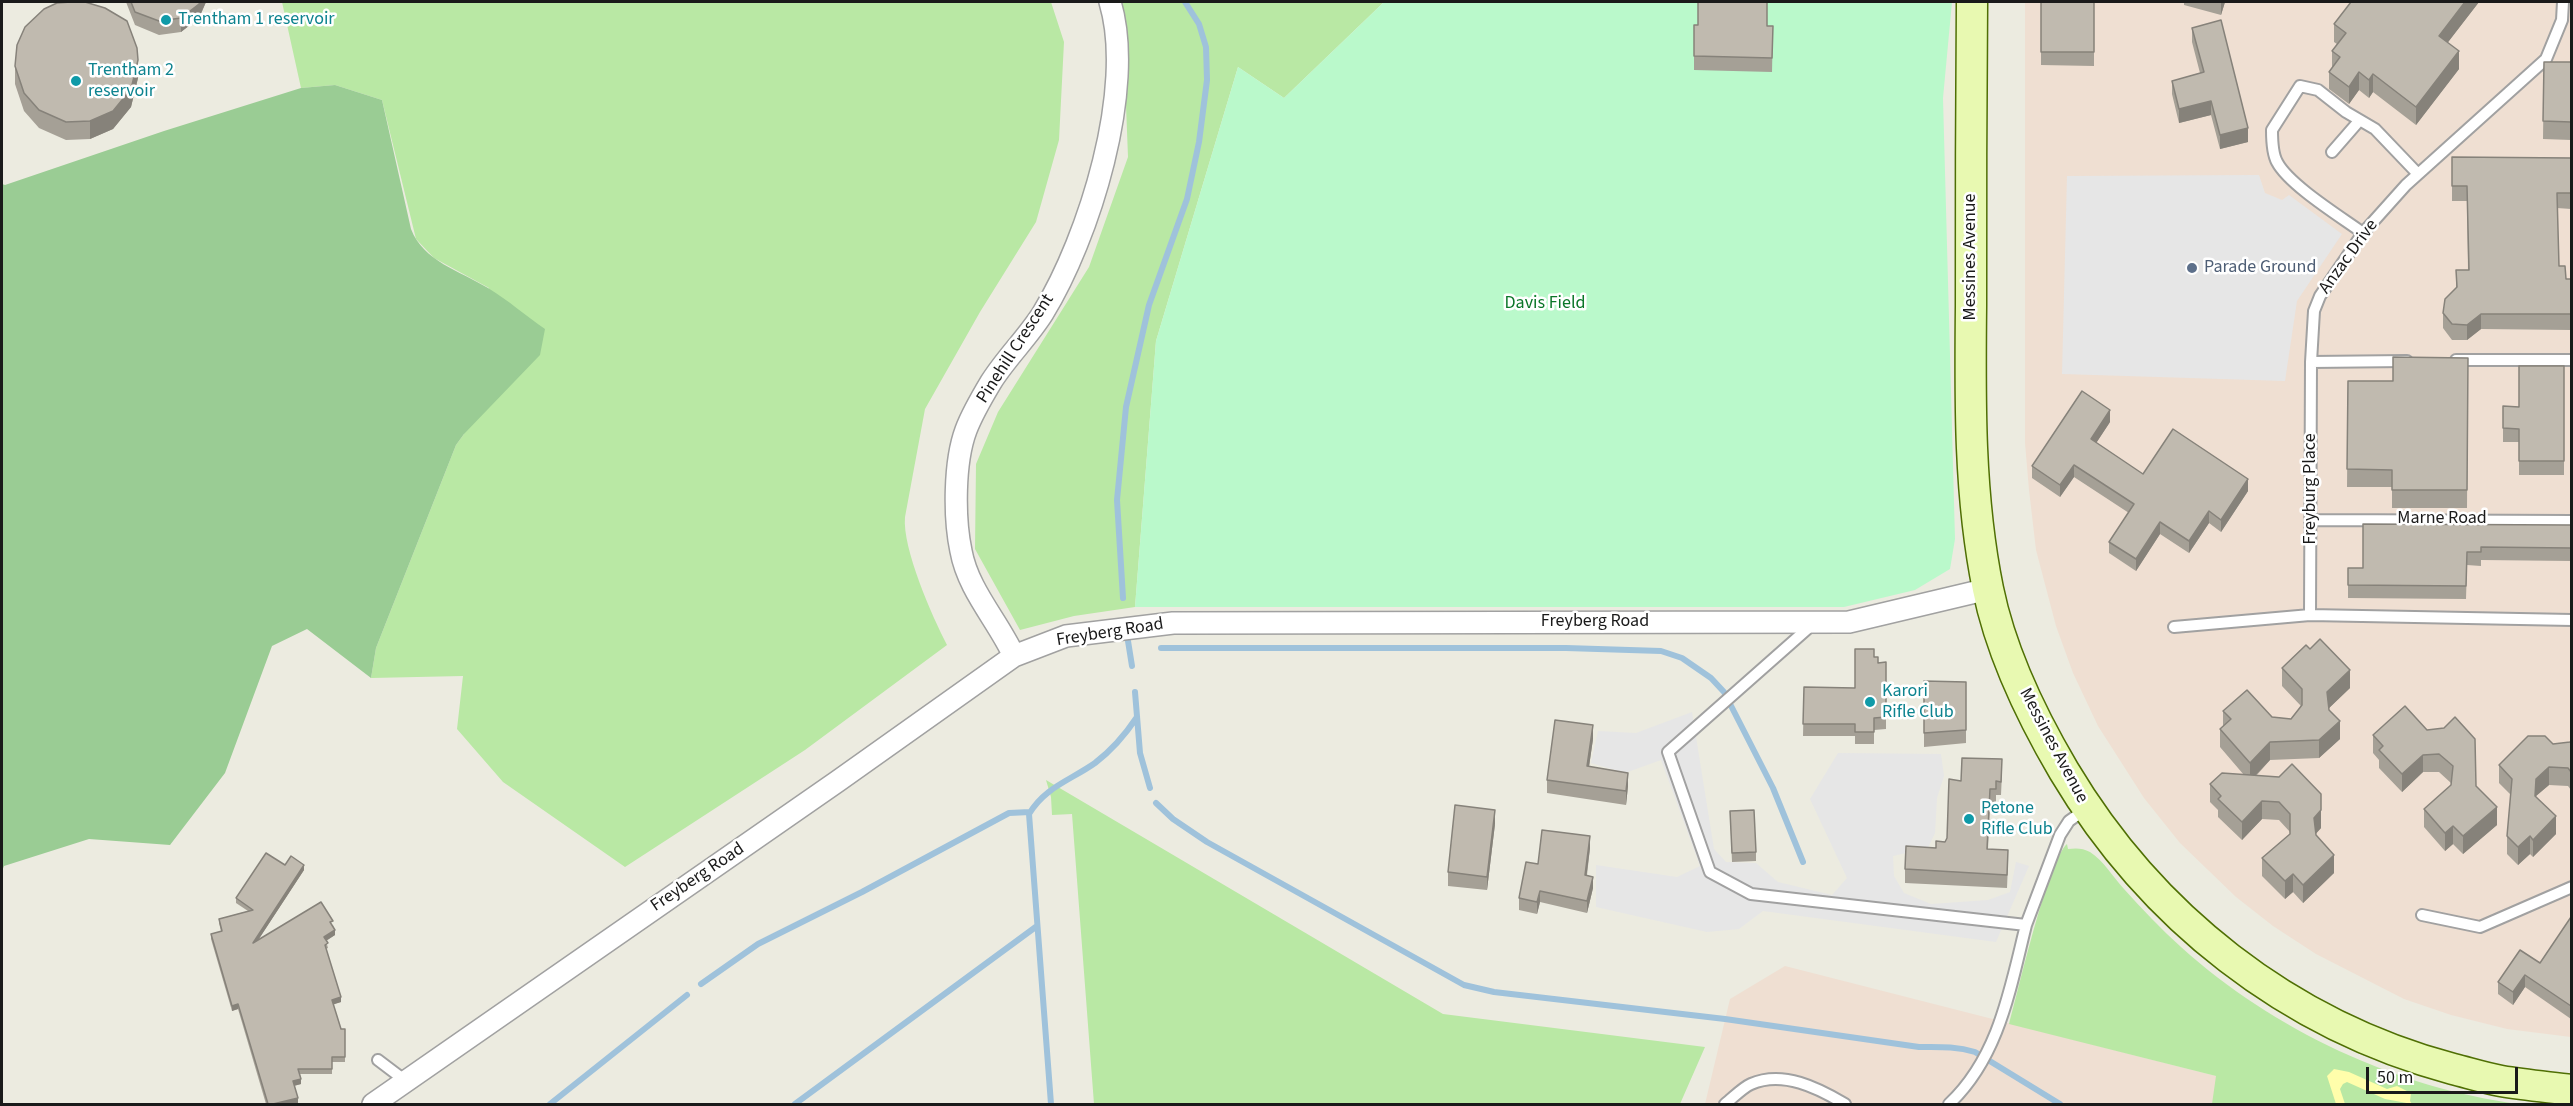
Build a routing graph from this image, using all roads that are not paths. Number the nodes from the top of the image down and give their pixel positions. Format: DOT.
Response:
graph roads {
  1 [pos="1110,2"];
  2 [pos="1972,2"];
  3 [pos="2564,2"];
  4 [pos="2359,121"];
  5 [pos="2332,152"];
  6 [pos="2418,174"];
  7 [pos="2363,233"];
  8 [pos="2571,360"];
  9 [pos="2424,361"];
  10 [pos="2447,361"];
  11 [pos="2311,362"];
  12 [pos="2312,520"];
  13 [pos="2571,521"];
  14 [pos="1988,589"];
  15 [pos="2310,615"];
  16 [pos="2571,620"];
  17 [pos="1816,622"];
  18 [pos="2174,627"];
  19 [pos="1014,656"];
  20 [pos="2086,808"];
  21 [pos="2571,887"];
  22 [pos="2422,915"];
  23 [pos="2026,925"];
  24 [pos="378,1060"];
  25 [pos="407,1082"];
  26 [pos="2571,1090"];
  27 [pos="373,1104"];
  28 [pos="1725,1104"];
  29 [pos="1845,1104"];
  30 [pos="1949,1104"];
  1 -- 19 [label="street, Pinehill Crescent"];
  2 -- 14 [label="street, Messines Avenue"];
  3 -- 6 [label="lane, Anzac Drive"];
  4 -- 5 [label="lane"];
  4 -- 6 [label="lane"];
  4 -- 7 [label="lane"];
  6 -- 7 [label="lane, Anzac Drive"];
  7 -- 11 [label="lane, Anzac Drive"];
  8 -- 10 [label="lane"];
  9 -- 11 [label="lane"];
  11 -- 12 [label="lane, Freyburg Place"];
  12 -- 13 [label="lane, Marne Road"];
  12 -- 15 [label="lane, Freyburg Place"];
  14 -- 17 [label="street, Freyberg Road"];
  14 -- 20 [label="street, Messines Avenue"];
  15 -- 16 [label="lane"];
  15 -- 18 [label="lane"];
  17 -- 19 [label="street, Freyberg Road"];
  17 -- 23 [label="lane"];
  19 -- 25 [label="street, Freyberg Road"];
  20 -- 23 [label="lane"];
  20 -- 26 [label="street, Messines Avenue"];
  21 -- 22 [label="lane"];
  23 -- 30 [label="lane"];
  24 -- 25 [label="lane"];
  25 -- 27 [label="street, Freyberg Road"];
  28 -- 29 [label="lane"];
}
